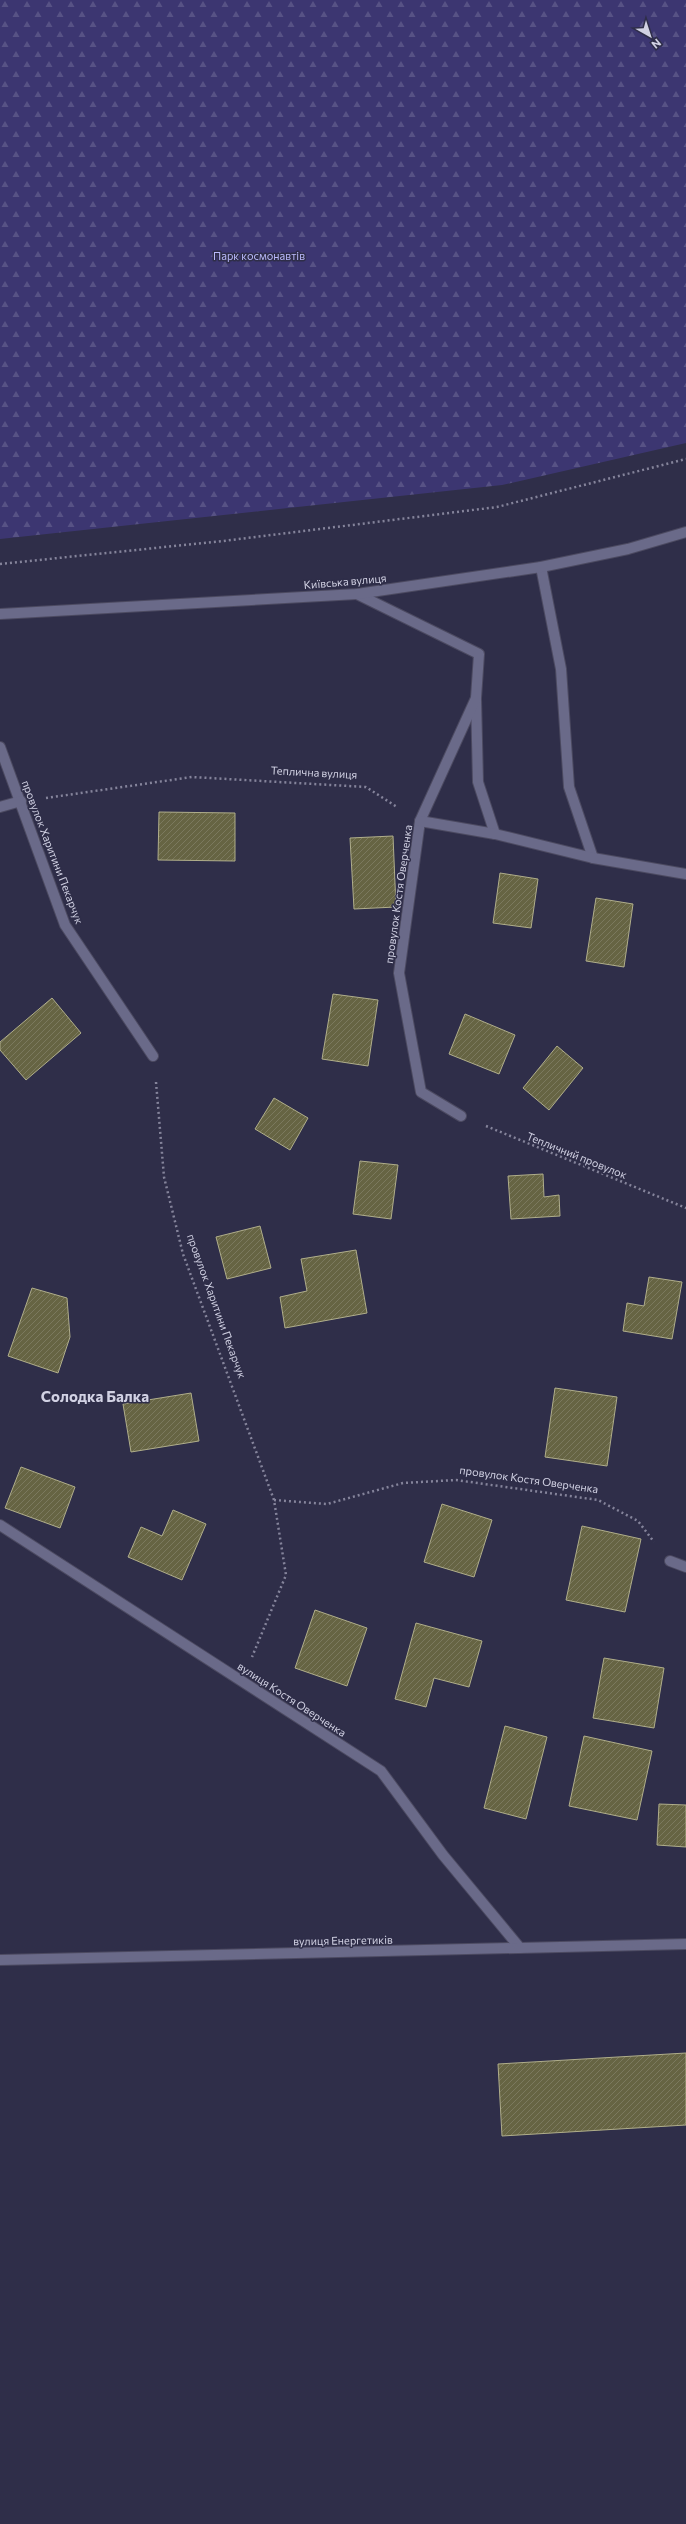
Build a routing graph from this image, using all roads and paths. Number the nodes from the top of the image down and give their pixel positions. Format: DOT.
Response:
graph roads {
  1 [pos="686,459"];
  2 [pos="686,532"];
  3 [pos="0,564"];
  4 [pos="541,567"];
  5 [pos="357,594"];
  6 [pos="0,614"];
  7 [pos="476,698"];
  8 [pos="0,747"];
  9 [pos="22,801"];
  10 [pos="0,807"];
  11 [pos="420,821"];
  12 [pos="495,834"];
  13 [pos="593,858"];
  14 [pos="686,874"];
  15 [pos="153,1056"];
  16 [pos="461,1116"];
  17 [pos="686,1208"];
  18 [pos="274,1500"];
  19 [pos="0,1525"];
  20 [pos="670,1561"];
  21 [pos="686,1567"];
  22 [pos="241,1680"];
  23 [pos="686,1944"];
  24 [pos="520,1948"];
  25 [pos="0,1960"];
  1 -- 3 [label="path"];
  2 -- 4 [label="street, Київська вулиця"];
  4 -- 5 [label="street, Київська вулиця"];
  4 -- 13 [label="street"];
  5 -- 6 [label="street, Київська вулиця"];
  5 -- 7 [label="street, провулок Костя Оверченка"];
  7 -- 11 [label="street, провулок Костя Оверченка"];
  7 -- 12 [label="street"];
  8 -- 9 [label="street, провулок Харитини Пекарчук"];
  9 -- 10 [label="street"];
  9 -- 11 [label="path, Теплична вулиця"];
  9 -- 15 [label="street, провулок Харитини Пекарчук"];
  11 -- 12 [label="street"];
  11 -- 16 [label="street, провулок Костя Оверченка"];
  12 -- 13 [label="street"];
  13 -- 14 [label="street"];
  15 -- 18 [label="path, провулок Харитини Пекарчук"];
  16 -- 17 [label="path, Тепличний провулок"];
  18 -- 20 [label="path, провулок Костя Оверченка"];
  18 -- 22 [label="path, провулок Харитини Пекарчук"];
  19 -- 22 [label="street, вулиця Костя Оверченка"];
  20 -- 21 [label="street"];
  22 -- 24 [label="street, вулиця Костя Оверченка"];
  23 -- 24 [label="street, вулиця Енергетиків"];
  24 -- 25 [label="street, вулиця Енергетиків"];
}
